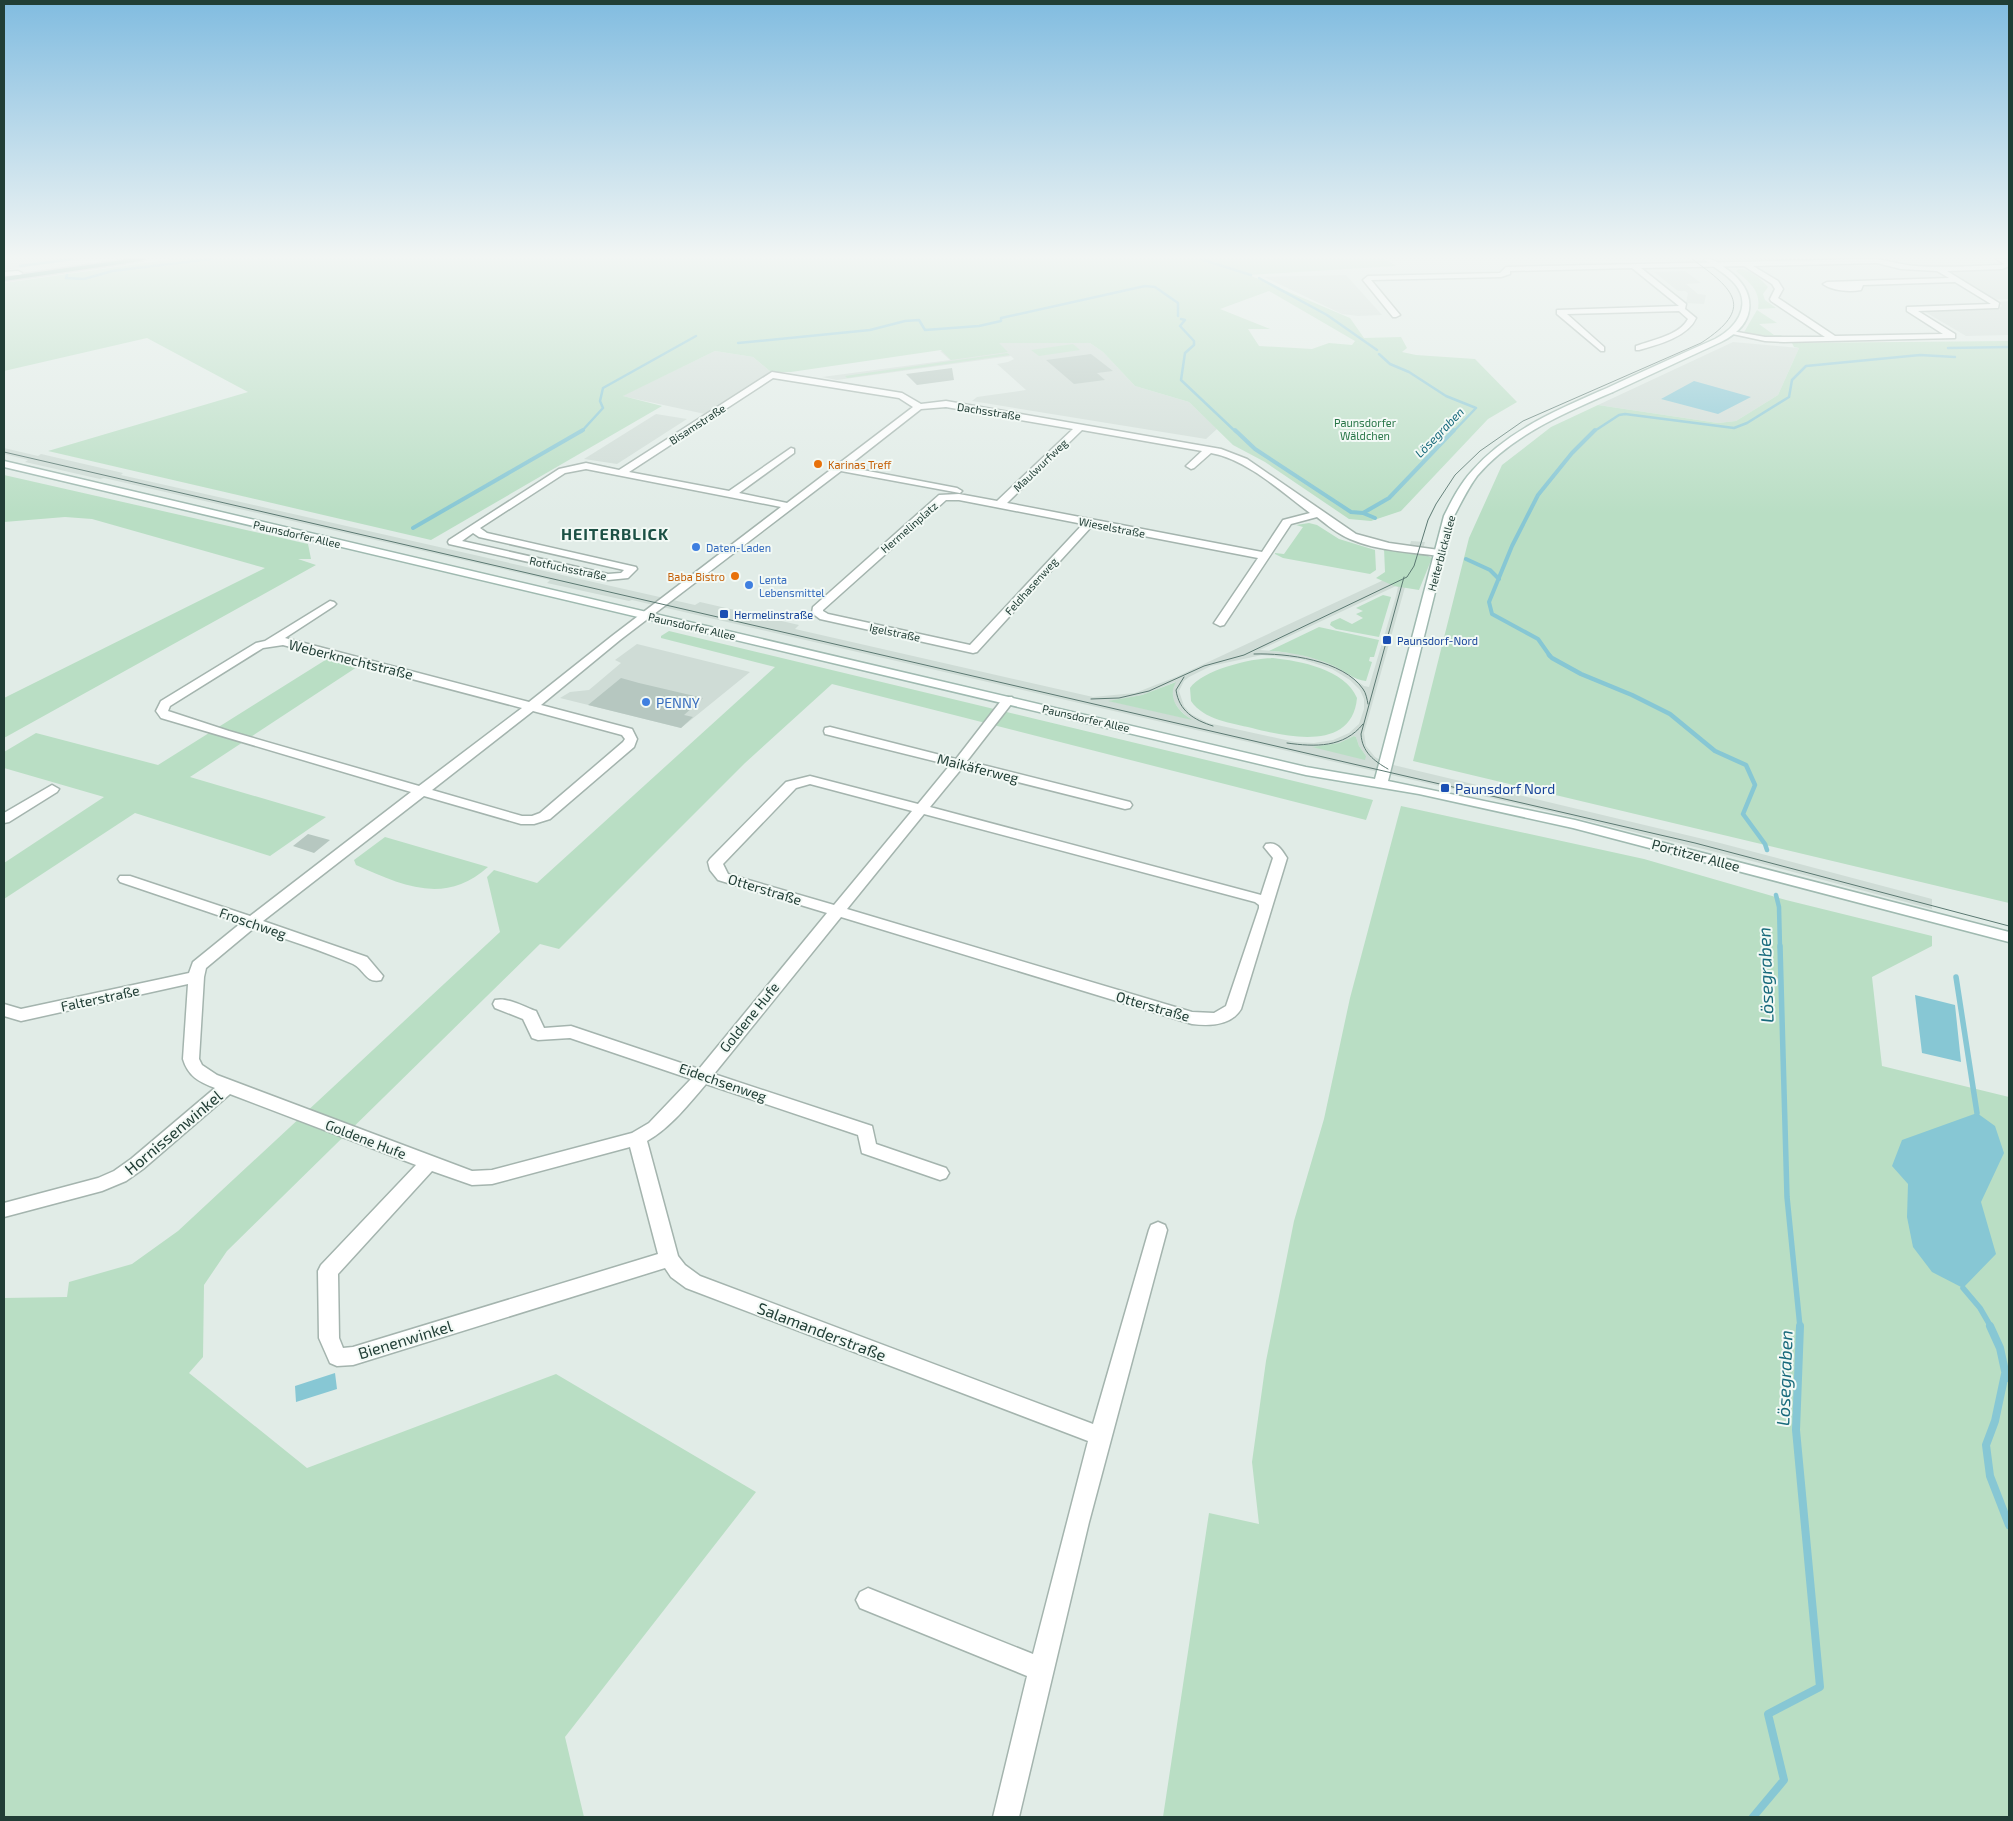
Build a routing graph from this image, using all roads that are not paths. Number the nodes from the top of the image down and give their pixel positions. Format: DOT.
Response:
graph roads {
  1 [pos="1595,344"];
  2 [pos="1649,344"];
  3 [pos="1711,344"];
  4 [pos="1639,348"];
  5 [pos="1601,349"];
  6 [pos="919,407"];
  7 [pos="1081,426"];
  8 [pos="1209,448"];
  9 [pos="791,451"];
  10 [pos="4,464"];
  11 [pos="1191,466"];
  12 [pos="838,468"];
  13 [pos="622,472"];
  14 [pos="731,494"];
  15 [pos="959,497"];
  16 [pos="999,505"];
  17 [pos="789,506"];
  18 [pos="1318,514"];
  19 [pos="1089,523"];
  20 [pos="473,528"];
  21 [pos="1439,553"];
  22 [pos="1265,556"];
  23 [pos="330,604"];
  24 [pos="818,613"];
  25 [pos="647,615"];
  26 [pos="1220,623"];
  27 [pos="269,643"];
  28 [pos="974,649"];
  29 [pos="1008,700"];
  30 [pos="532,706"];
  31 [pos="830,731"];
  32 [pos="959,763"];
  33 [pos="1380,784"];
  34 [pos="52,789"];
  35 [pos="422,791"];
  36 [pos="1125,805"];
  37 [pos="918,810"];
  38 [pos="4,820"];
  39 [pos="1271,847"];
  40 [pos="125,879"];
  41 [pos="1266,903"];
  42 [pos="837,911"];
  43 [pos="252,922"];
  44 [pos="2009,937"];
  45 [pos="375,976"];
  46 [pos="196,977"];
  47 [pos="501,1004"];
  48 [pos="6,1014"];
  49 [pos="702,1075"];
  50 [pos="228,1086"];
  51 [pos="636,1138"];
  52 [pos="429,1163"];
  53 [pos="940,1173"];
  54 [pos="4,1210"];
  55 [pos="1158,1230"];
  56 [pos="669,1258"];
  57 [pos="1100,1436"];
  58 [pos="868,1600"];
  59 [pos="1039,1669"];
  60 [pos="1006,1817"];
  1 -- 5 [label="street"];
  2 -- 4 [label="street"];
  3 -- 21 [label="street, Heiterblickallee"];
  6 -- 7 [label="street, Dachsstraße"];
  6 -- 12 [label="street"];
  6 -- 13 [label="street, Bisamstraße"];
  7 -- 8 [label="street, Dachsstraße"];
  7 -- 16 [label="street, Maulwurfweg"];
  8 -- 11 [label="street"];
  8 -- 18 [label="street, Dachsstraße"];
  9 -- 14 [label="street"];
  10 -- 25 [label="street, Paunsdorfer Allee"];
  12 -- 15 [label="street, Hermelinplatz"];
  12 -- 17 [label="street"];
  13 -- 14 [label="street, Rotfuchsstraße"];
  13 -- 20 [label="street, Rotfuchsstraße"];
  14 -- 17 [label="street, Rotfuchsstraße"];
  15 -- 16 [label="street, Wieselstraße"];
  15 -- 24 [label="street, Hermelinplatz"];
  16 -- 19 [label="street, Wieselstraße"];
  17 -- 25 [label="street"];
  18 -- 21 [label="street, Dachsstraße"];
  18 -- 22 [label="street"];
  19 -- 22 [label="street, Wieselstraße"];
  19 -- 28 [label="street, Feldhasenweg"];
  20 -- 20 [label="street, Rotfuchsstraße"];
  21 -- 33 [label="street, Heiterblickallee"];
  22 -- 26 [label="street"];
  23 -- 27 [label="street"];
  24 -- 28 [label="street, Igelstraße"];
  25 -- 29 [label="street, Paunsdorfer Allee"];
  25 -- 30 [label="street"];
  27 -- 30 [label="street, Weberknechtstraße"];
  27 -- 35 [label="street, Weberknechtstraße"];
  29 -- 32 [label="street, Goldene Hufe"];
  29 -- 33 [label="street, Paunsdorfer Allee"];
  30 -- 35 [label="street"];
  30 -- 35 [label="street, Weberknechtstraße"];
  31 -- 32 [label="street, Maikäferweg"];
  32 -- 36 [label="street, Maikäferweg"];
  32 -- 37 [label="street, Goldene Hufe"];
  33 -- 44 [label="street, Portitzer Allee"];
  34 -- 38 [label="street"];
  35 -- 43 [label="street"];
  37 -- 41 [label="street, Otterstraße"];
  37 -- 42 [label="street, Goldene Hufe"];
  37 -- 42 [label="street, Otterstraße"];
  39 -- 41 [label="street, Otterstraße"];
  40 -- 43 [label="street, Froschweg"];
  41 -- 42 [label="street, Otterstraße"];
  42 -- 49 [label="street, Goldene Hufe"];
  43 -- 45 [label="street, Froschweg"];
  43 -- 46 [label="street"];
  46 -- 48 [label="street, Falterstraße"];
  46 -- 50 [label="street, Goldene Hufe"];
  47 -- 49 [label="street, Eidechsenweg"];
  49 -- 51 [label="street, Goldene Hufe"];
  49 -- 53 [label="street, Eidechsenweg"];
  50 -- 52 [label="street, Goldene Hufe"];
  50 -- 54 [label="street, Hornissenwinkel"];
  51 -- 52 [label="street, Goldene Hufe"];
  51 -- 56 [label="street, Salamanderstraße"];
  52 -- 56 [label="street, Bienenwinkel"];
  55 -- 57 [label="street"];
  56 -- 57 [label="street, Salamanderstraße"];
  57 -- 59 [label="street"];
  58 -- 59 [label="street"];
  59 -- 60 [label="street"];
}
